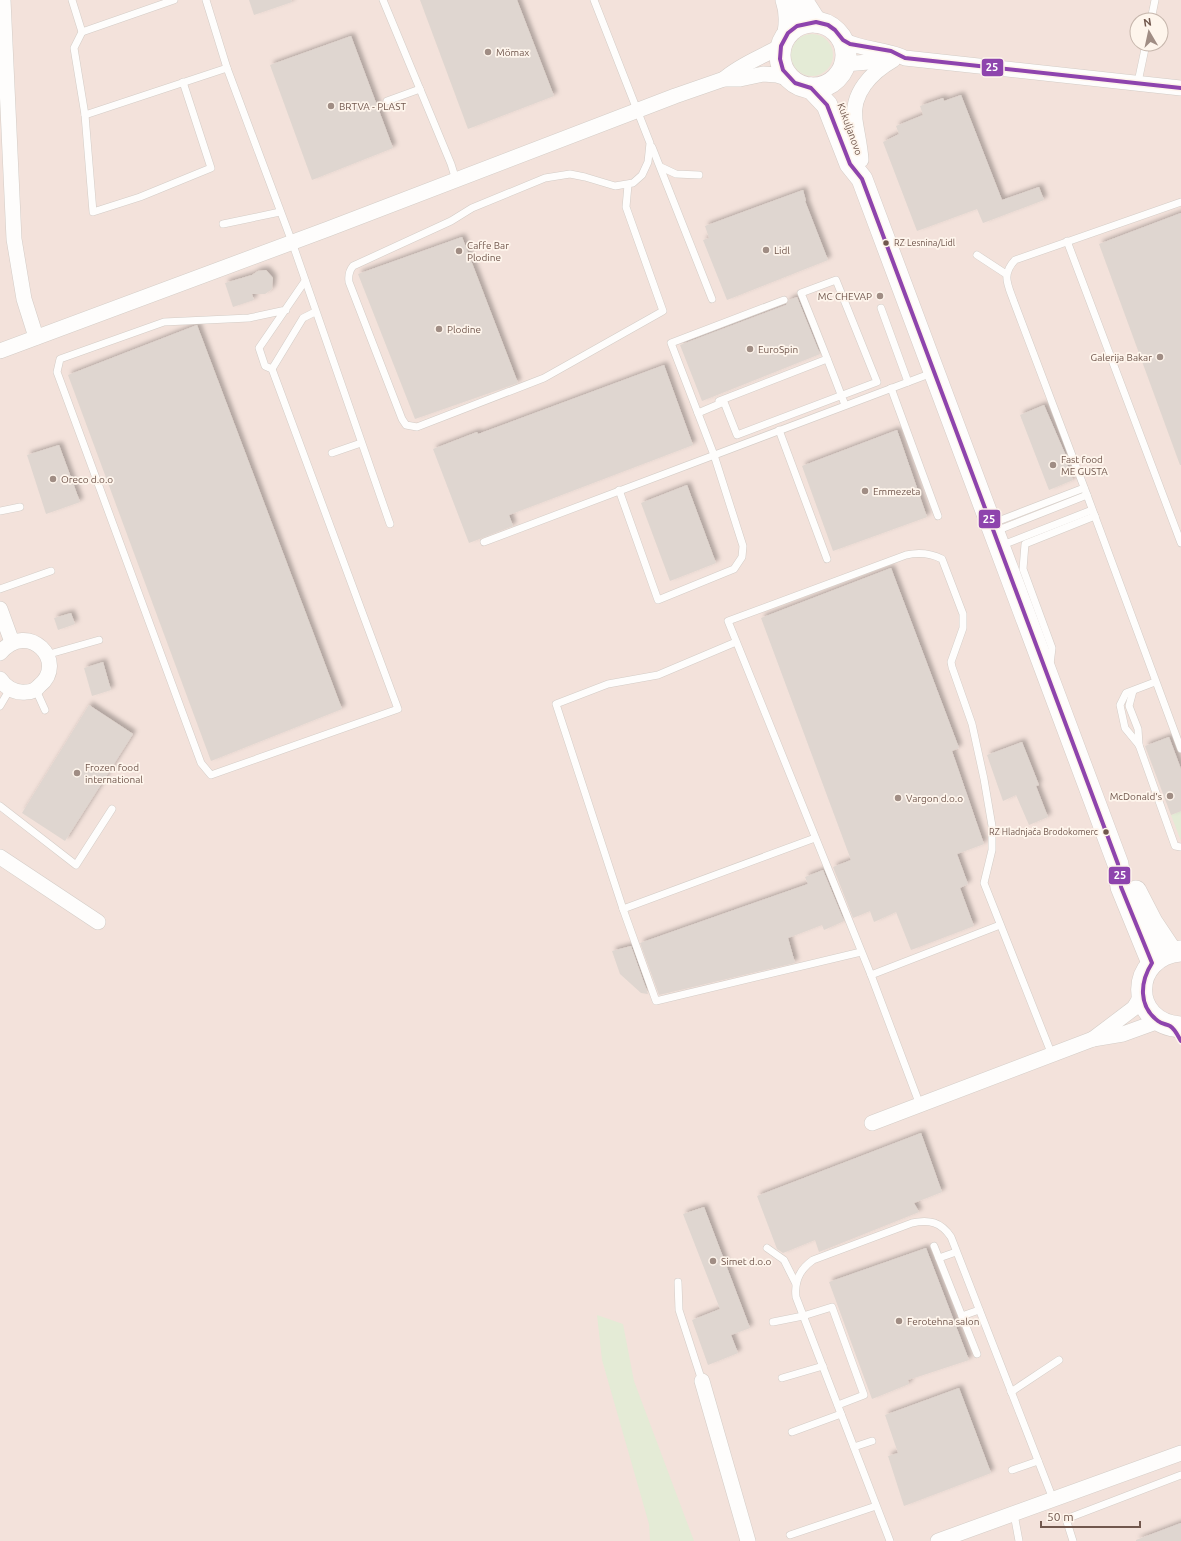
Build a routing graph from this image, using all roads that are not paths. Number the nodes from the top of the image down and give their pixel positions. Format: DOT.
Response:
graph roads {
  1 [pos="3,0"];
  2 [pos="72,0"];
  3 [pos="174,0"];
  4 [pos="206,0"];
  5 [pos="383,0"];
  6 [pos="594,0"];
  7 [pos="786,0"];
  8 [pos="802,0"];
  9 [pos="1155,0"];
  10 [pos="1153,12"];
  11 [pos="816,22"];
  12 [pos="82,32"];
  13 [pos="784,39"];
  14 [pos="843,40"];
  15 [pos="1144,52"];
  16 [pos="899,59"];
  17 [pos="227,68"];
  18 [pos="840,72"];
  19 [pos="724,79"];
  20 [pos="790,79"];
  21 [pos="183,82"];
  22 [pos="1138,82"];
  23 [pos="811,88"];
  24 [pos="1181,88"];
  25 [pos="420,89"];
  26 [pos="387,101"];
  27 [pos="636,111"];
  28 [pos="85,115"];
  29 [pos="650,143"];
  30 [pos="661,167"];
  31 [pos="861,170"];
  32 [pos="699,174"];
  33 [pos="456,181"];
  34 [pos="628,185"];
  35 [pos="1181,202"];
  36 [pos="280,212"];
  37 [pos="223,224"];
  38 [pos="1067,241"];
  39 [pos="292,242"];
  40 [pos="977,255"];
  41 [pos="1006,274"];
  42 [pos="305,281"];
  43 [pos="712,299"];
  44 [pos="784,300"];
  45 [pos="881,308"];
  46 [pos="286,310"];
  47 [pos="315,312"];
  48 [pos="36,337"];
  49 [pos="0,350"];
  50 [pos="827,359"];
  51 [pos="272,369"];
  52 [pos="934,372"];
  53 [pos="908,382"];
  54 [pos="891,388"];
  55 [pos="841,394"];
  56 [pos="845,405"];
  57 [pos="697,412"];
  58 [pos="779,430"];
  59 [pos="361,443"];
  60 [pos="332,453"];
  61 [pos="714,454"];
  62 [pos="620,490"];
  63 [pos="1086,492"];
  64 [pos="20,507"];
  65 [pos="0,512"];
  66 [pos="1093,513"];
  67 [pos="938,516"];
  68 [pos="390,524"];
  69 [pos="994,534"];
  70 [pos="484,542"];
  71 [pos="1181,543"];
  72 [pos="827,558"];
  73 [pos="51,571"];
  74 [pos="0,590"];
  75 [pos="0,609"];
  76 [pos="99,640"];
  77 [pos="12,642"];
  78 [pos="736,642"];
  79 [pos="0,653"];
  80 [pos="46,655"];
  81 [pos="1049,680"];
  82 [pos="1155,682"];
  83 [pos="5,684"];
  84 [pos="36,690"];
  85 [pos="1133,691"];
  86 [pos="0,706"];
  87 [pos="45,710"];
  88 [pos="1139,745"];
  89 [pos="1181,749"];
  90 [pos="0,806"];
  91 [pos="112,809"];
  92 [pos="815,838"];
  93 [pos="1181,847"];
  94 [pos="0,857"];
  95 [pos="1118,864"];
  96 [pos="623,909"];
  97 [pos="98,922"];
  98 [pos="1000,925"];
  99 [pos="1177,951"];
  100 [pos="861,952"];
  101 [pos="1152,963"];
  102 [pos="870,975"];
  103 [pos="1142,995"];
  104 [pos="1173,1029"];
  105 [pos="1093,1039"];
  106 [pos="1052,1055"];
  107 [pos="920,1105"];
  108 [pos="872,1124"];
  109 [pos="934,1246"];
  110 [pos="767,1248"];
  111 [pos="956,1252"];
  112 [pos="939,1258"];
  113 [pos="678,1282"];
  114 [pos="796,1284"];
  115 [pos="979,1310"];
  116 [pos="804,1316"];
  117 [pos="962,1316"];
  118 [pos="773,1322"];
  119 [pos="977,1354"];
  120 [pos="1059,1360"];
  121 [pos="823,1366"];
  122 [pos="782,1378"];
  123 [pos="702,1381"];
  124 [pos="1011,1392"];
  125 [pos="838,1405"];
  126 [pos="841,1414"];
  127 [pos="792,1432"];
  128 [pos="872,1441"];
  129 [pos="854,1447"];
  130 [pos="1181,1453"];
  131 [pos="1038,1461"];
  132 [pos="1012,1470"];
  133 [pos="1181,1475"];
  134 [pos="1053,1500"];
  135 [pos="876,1506"];
  136 [pos="1014,1514"];
  137 [pos="790,1535"];
  138 [pos="748,1541"];
  139 [pos="890,1541"];
  140 [pos="938,1541"];
  141 [pos="1018,1541"];
  142 [pos="1073,1541"];
  1 -- 48 [label="street"];
  2 -- 12 [label="lane"];
  3 -- 12 [label="lane"];
  4 -- 17 [label="lane"];
  5 -- 25 [label="lane"];
  6 -- 27 [label="lane"];
  7 -- 13 [label="main road"];
  8 -- 11 [label="main road"];
  9 -- 10 [label="lane"];
  11 -- 13 [label="main road"];
  11 -- 14 [label="main road"];
  12 -- 28 [label="lane"];
  13 -- 19 [label="street"];
  13 -- 20 [label="main road"];
  14 -- 16 [label="street"];
  14 -- 18 [label="main road, Kukuljanovo"];
  15 -- 22 [label="lane"];
  16 -- 18 [label="street"];
  16 -- 22 [label="street"];
  16 -- 31 [label="street"];
  17 -- 21 [label="lane"];
  17 -- 36 [label="lane"];
  18 -- 23 [label="main road"];
  18 -- 31 [label="main road, Kukuljanovo"];
  19 -- 20 [label="street"];
  19 -- 27 [label="street"];
  20 -- 23 [label="main road, Kukuljanovo"];
  21 -- 28 [label="lane"];
  21 -- 28 [label="lane"];
  22 -- 24 [label="street"];
  23 -- 31 [label="main road, Kukuljanovo"];
  25 -- 26 [label="lane"];
  25 -- 33 [label="lane"];
  27 -- 29 [label="lane"];
  27 -- 33 [label="street"];
  29 -- 30 [label="lane"];
  29 -- 34 [label="lane"];
  30 -- 32 [label="lane"];
  30 -- 43 [label="lane"];
  31 -- 52 [label="main road, Kukuljanovo"];
  33 -- 39 [label="street"];
  34 -- 34 [label="lane"];
  35 -- 38 [label="lane"];
  36 -- 37 [label="lane"];
  36 -- 39 [label="lane"];
  38 -- 41 [label="lane"];
  38 -- 71 [label="lane"];
  39 -- 42 [label="lane"];
  39 -- 48 [label="street"];
  40 -- 41 [label="lane"];
  41 -- 63 [label="lane"];
  42 -- 46 [label="lane"];
  42 -- 47 [label="lane"];
  44 -- 57 [label="lane"];
  45 -- 53 [label="lane"];
  46 -- 51 [label="lane"];
  46 -- 51 [label="lane"];
  47 -- 51 [label="lane"];
  47 -- 59 [label="lane"];
  48 -- 49 [label="street"];
  50 -- 55 [label="lane"];
  50 -- 55 [label="lane"];
  50 -- 57 [label="lane"];
  52 -- 53 [label="lane"];
  52 -- 69 [label="main road, Kukuljanovo"];
  53 -- 54 [label="lane"];
  54 -- 56 [label="lane"];
  54 -- 67 [label="lane"];
  55 -- 56 [label="lane"];
  55 -- 57 [label="lane"];
  56 -- 58 [label="lane"];
  57 -- 61 [label="lane"];
  58 -- 61 [label="lane"];
  58 -- 72 [label="lane"];
  59 -- 60 [label="lane"];
  59 -- 68 [label="lane"];
  61 -- 62 [label="lane"];
  61 -- 62 [label="lane"];
  62 -- 70 [label="lane"];
  63 -- 66 [label="lane"];
  63 -- 69 [label="lane"];
  64 -- 65 [label="lane"];
  66 -- 69 [label="lane"];
  66 -- 81 [label="lane"];
  66 -- 82 [label="lane"];
  69 -- 81 [label="main road, Kukuljanovo"];
  73 -- 74 [label="lane"];
  75 -- 77 [label="street"];
  76 -- 80 [label="lane"];
  77 -- 79 [label="street"];
  77 -- 80 [label="street"];
  78 -- 92 [label="lane"];
  78 -- 96 [label="lane"];
  78 -- 98 [label="lane"];
  80 -- 84 [label="street"];
  81 -- 95 [label="main road, Kukuljanovo"];
  82 -- 85 [label="lane"];
  82 -- 89 [label="lane"];
  83 -- 84 [label="street"];
  83 -- 86 [label="lane"];
  84 -- 87 [label="lane"];
  85 -- 88 [label="lane"];
  85 -- 88 [label="lane"];
  88 -- 93 [label="lane"];
  90 -- 91 [label="lane"];
  92 -- 96 [label="lane"];
  92 -- 100 [label="lane"];
  94 -- 97 [label="street"];
  95 -- 99 [label="main road"];
  95 -- 101 [label="main road"];
  96 -- 100 [label="lane"];
  98 -- 102 [label="lane"];
  98 -- 106 [label="lane"];
  99 -- 101 [label="main road"];
  100 -- 102 [label="lane"];
  101 -- 103 [label="main road"];
  102 -- 107 [label="lane"];
  103 -- 104 [label="main road"];
  103 -- 105 [label="street"];
  104 -- 105 [label="street"];
  105 -- 106 [label="street"];
  106 -- 107 [label="street"];
  107 -- 108 [label="street"];
  109 -- 112 [label="lane"];
  110 -- 114 [label="lane"];
  111 -- 112 [label="lane"];
  111 -- 114 [label="lane"];
  111 -- 115 [label="lane"];
  112 -- 117 [label="lane"];
  113 -- 123 [label="lane"];
  114 -- 116 [label="lane"];
  115 -- 117 [label="lane"];
  115 -- 124 [label="lane"];
  116 -- 118 [label="lane"];
  116 -- 121 [label="lane"];
  116 -- 125 [label="lane"];
  117 -- 119 [label="lane"];
  120 -- 124 [label="lane"];
  121 -- 122 [label="lane"];
  121 -- 125 [label="lane"];
  123 -- 138 [label="street"];
  124 -- 131 [label="lane"];
  125 -- 126 [label="lane"];
  126 -- 127 [label="lane"];
  126 -- 129 [label="lane"];
  128 -- 129 [label="lane"];
  129 -- 135 [label="lane"];
  130 -- 134 [label="street"];
  131 -- 132 [label="lane"];
  131 -- 134 [label="lane"];
  133 -- 142 [label="lane"];
  134 -- 136 [label="street"];
  135 -- 137 [label="lane"];
  135 -- 139 [label="lane"];
  136 -- 140 [label="street"];
  136 -- 141 [label="lane"];
}
